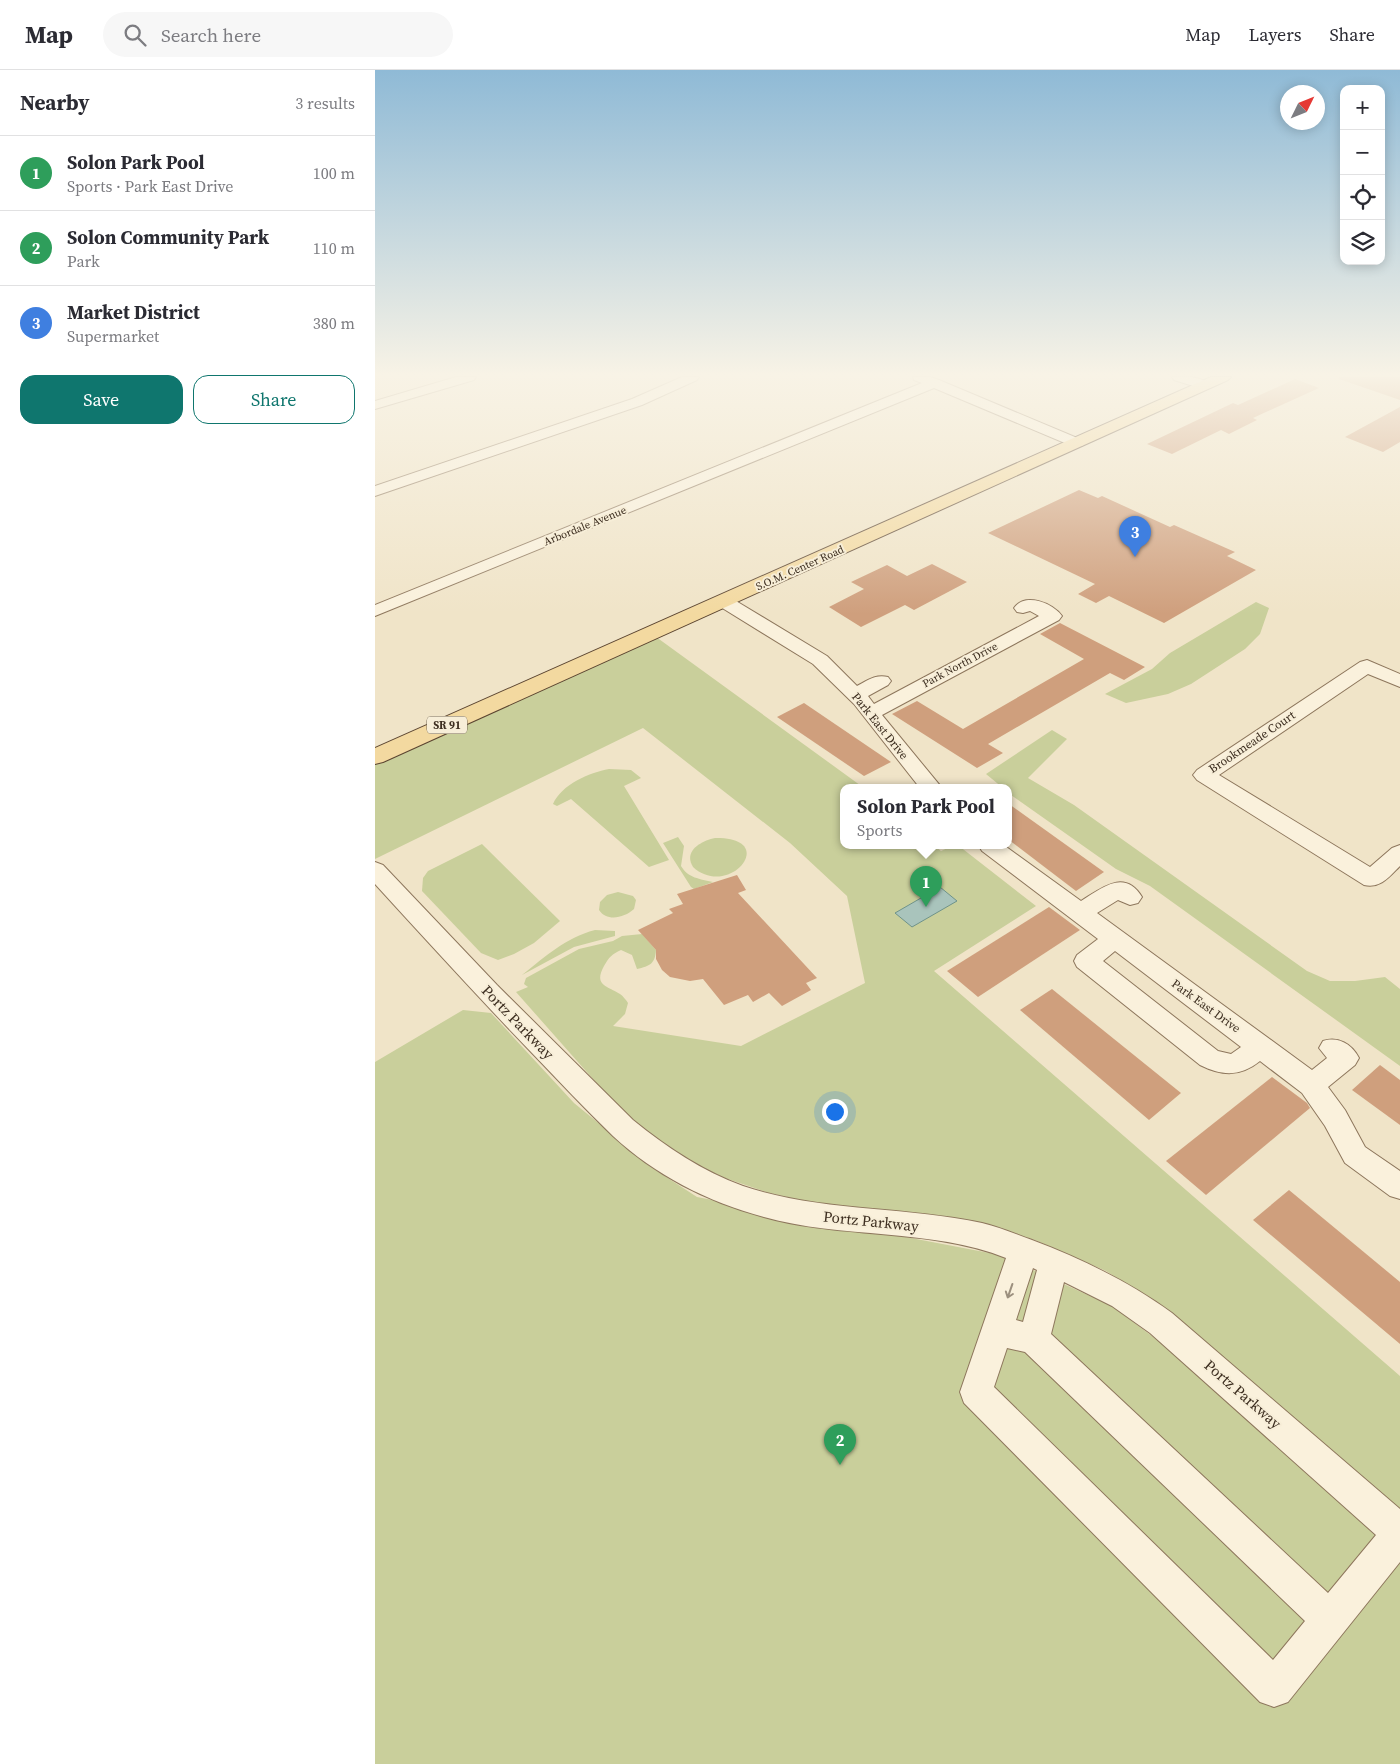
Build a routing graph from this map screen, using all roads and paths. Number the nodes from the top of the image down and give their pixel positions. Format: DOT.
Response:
graph roads {
  1 [pos="478,456"];
  2 [pos="757,456"];
  3 [pos="1048,456"];
  4 [pos="375,491"];
  5 [pos="725,602"];
  6 [pos="1023,608"];
  7 [pos="375,611"];
  8 [pos="881,681"];
  9 [pos="1400,681"];
  10 [pos="856,694"];
  11 [pos="871,713"];
  12 [pos="375,757"];
  13 [pos="928,784"];
  14 [pos="994,849"];
  15 [pos="1400,853"];
  16 [pos="375,870"];
  17 [pos="1130,897"];
  18 [pos="1080,914"];
  19 [pos="1114,938"];
  20 [pos="1260,1046"];
  21 [pos="1332,1048"];
  22 [pos="1312,1085"];
  23 [pos="1400,1187"];
  24 [pos="1023,1251"];
  25 [pos="1055,1262"];
  26 [pos="996,1331"];
  27 [pos="1034,1339"];
  28 [pos="1400,1533"];
  29 [pos="1329,1620"];
  1 -- 4 [label="street"];
  2 -- 7 [label="street, Arbordale Avenue"];
  3 -- 5 [label="main road, S.O.M. Center Road / SR 91"];
  5 -- 10 [label="street, Park East Drive"];
  5 -- 12 [label="main road, S.O.M. Center Road / SR 91"];
  6 -- 11 [label="street, Park North Drive"];
  8 -- 10 [label="street"];
  9 -- 15 [label="street, Brookmeade Court"];
  10 -- 11 [label="street, Park East Drive"];
  11 -- 13 [label="street, Park East Drive"];
  14 -- 18 [label="street, Park East Drive"];
  16 -- 24 [label="street, Portz Parkway"];
  17 -- 18 [label="street"];
  18 -- 19 [label="street, Park East Drive"];
  19 -- 20 [label="street, Park East Drive"];
  19 -- 20 [label="street"];
  20 -- 22 [label="street, Park East Drive"];
  21 -- 22 [label="street"];
  22 -- 23 [label="street, Park East Drive"];
  24 -- 25 [label="street, Portz Parkway"];
  24 -- 26 [label="street, one-way"];
  25 -- 27 [label="street"];
  25 -- 28 [label="street, Portz Parkway"];
  26 -- 27 [label="street"];
  26 -- 29 [label="street"];
  27 -- 29 [label="street"];
  28 -- 29 [label="street"];
}
